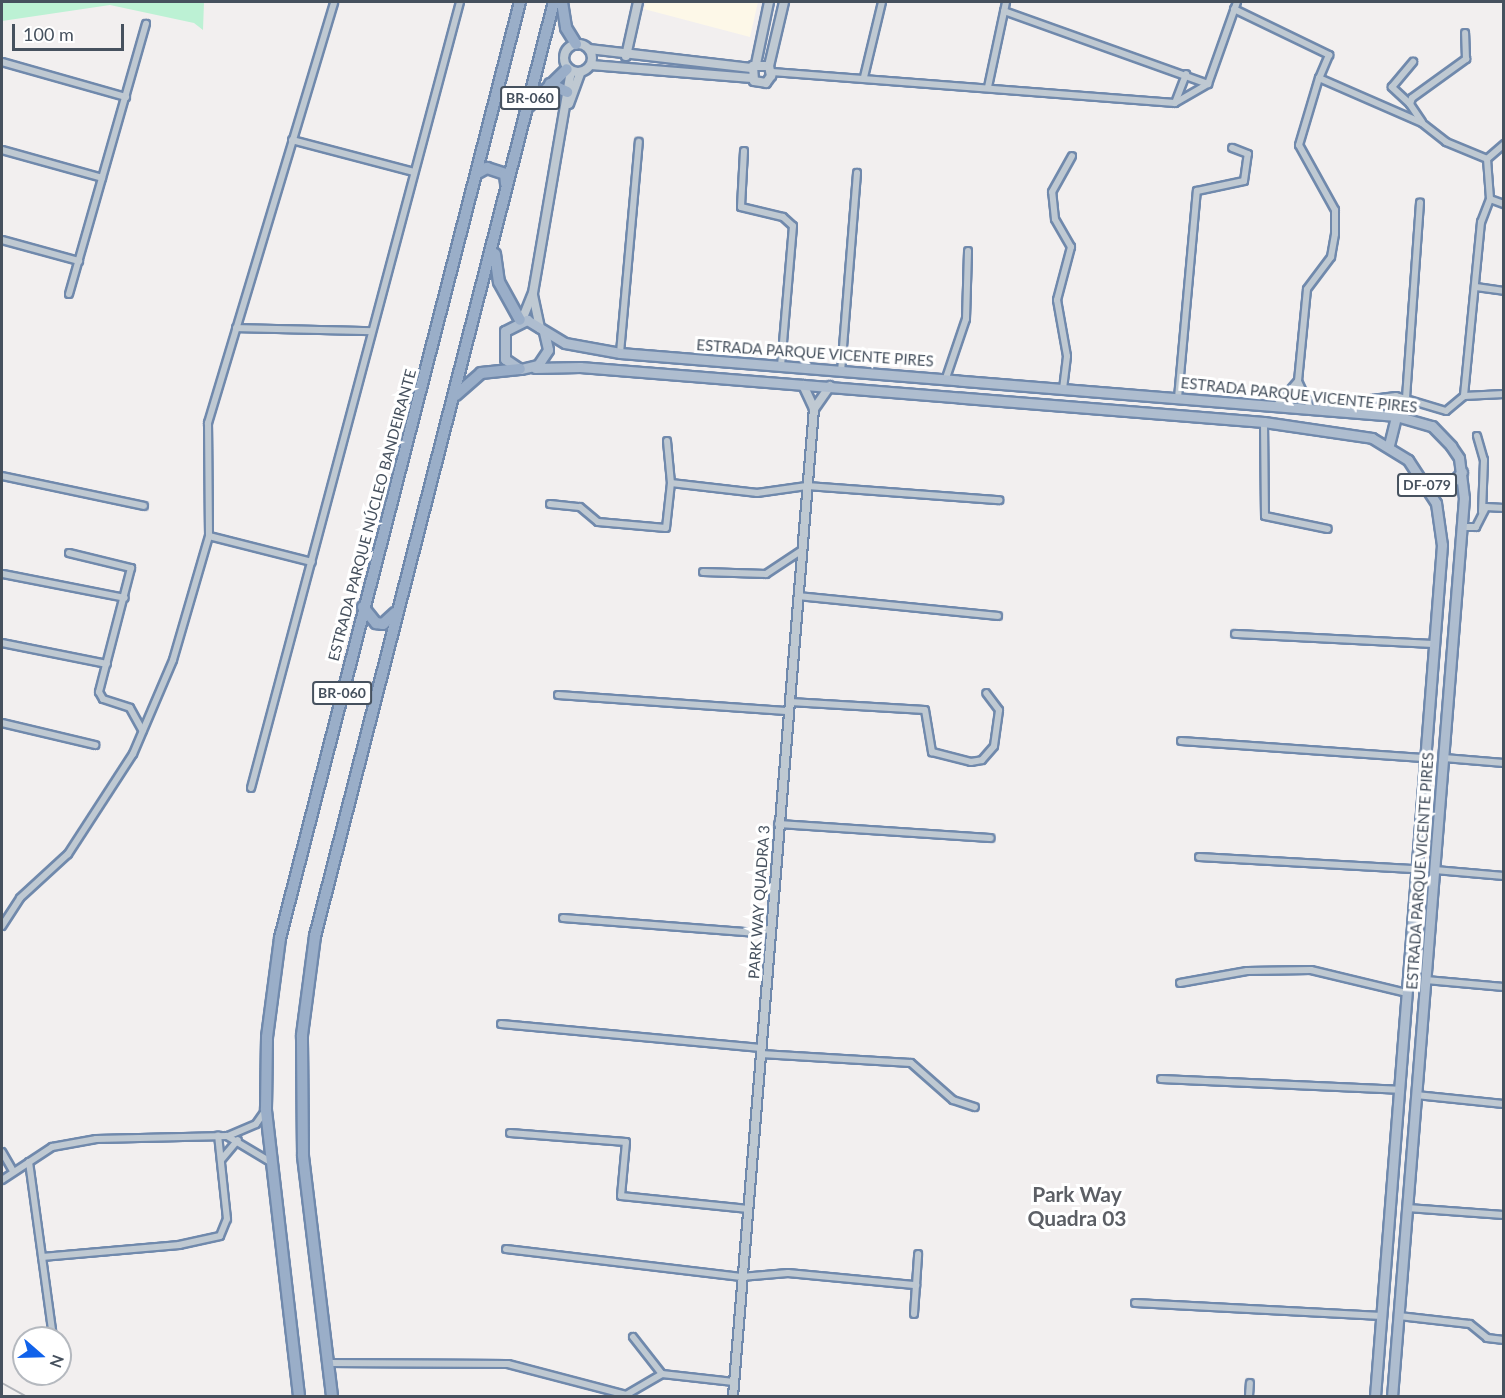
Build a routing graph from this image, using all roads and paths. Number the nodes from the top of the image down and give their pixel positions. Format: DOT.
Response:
graph roads {
  1 [pos="334,2"];
  2 [pos="460,2"];
  3 [pos="520,2"];
  4 [pos="554,2"];
  5 [pos="562,2"];
  6 [pos="638,2"];
  7 [pos="769,2"];
  8 [pos="882,2"];
  9 [pos="1006,2"];
  10 [pos="1237,2"];
  11 [pos="784,4"];
  12 [pos="1234,9"];
  13 [pos="1004,11"];
  14 [pos="146,24"];
  15 [pos="1465,33"];
  16 [pos="576,44"];
  17 [pos="589,49"];
  18 [pos="626,56"];
  19 [pos="2,62"];
  20 [pos="1413,62"];
  21 [pos="591,65"];
  22 [pos="754,66"];
  23 [pos="770,69"];
  24 [pos="573,71"];
  25 [pos="1186,74"];
  26 [pos="864,77"];
  27 [pos="751,78"];
  28 [pos="1319,78"];
  29 [pos="550,84"];
  30 [pos="1208,84"];
  31 [pos="988,87"];
  32 [pos="567,92"];
  33 [pos="126,97"];
  34 [pos="1176,103"];
  35 [pos="1410,104"];
  36 [pos="568,105"];
  37 [pos="528,107"];
  38 [pos="1422,123"];
  39 [pos="292,140"];
  40 [pos="639,142"];
  41 [pos="1503,144"];
  42 [pos="1232,148"];
  43 [pos="2,150"];
  44 [pos="744,151"];
  45 [pos="1072,156"];
  46 [pos="1487,159"];
  47 [pos="414,172"];
  48 [pos="857,173"];
  49 [pos="476,174"];
  50 [pos="102,178"];
  51 [pos="506,194"];
  52 [pos="1490,200"];
  53 [pos="1420,203"];
  54 [pos="1503,204"];
  55 [pos="2,240"];
  56 [pos="495,243"];
  57 [pos="968,251"];
  58 [pos="79,261"];
  59 [pos="1476,287"];
  60 [pos="1503,291"];
  61 [pos="533,293"];
  62 [pos="69,294"];
  63 [pos="521,320"];
  64 [pos="236,328"];
  65 [pos="542,330"];
  66 [pos="371,332"];
  67 [pos="620,353"];
  68 [pos="781,367"];
  69 [pos="532,368"];
  70 [pos="520,369"];
  71 [pos="841,372"];
  72 [pos="946,378"];
  73 [pos="1298,381"];
  74 [pos="803,385"];
  75 [pos="1029,385"];
  76 [pos="830,386"];
  77 [pos="1064,389"];
  78 [pos="1503,394"];
  79 [pos="1464,396"];
  80 [pos="1178,398"];
  81 [pos="1406,398"];
  82 [pos="451,400"];
  83 [pos="1029,402"];
  84 [pos="1276,406"];
  85 [pos="814,409"];
  86 [pos="1311,410"];
  87 [pos="1347,412"];
  88 [pos="1396,416"];
  89 [pos="1264,422"];
  90 [pos="1477,436"];
  91 [pos="667,441"];
  92 [pos="1389,445"];
  93 [pos="1462,472"];
  94 [pos="2,476"];
  95 [pos="671,483"];
  96 [pos="1426,483"];
  97 [pos="807,486"];
  98 [pos="999,500"];
  99 [pos="550,504"];
  100 [pos="144,506"];
  101 [pos="1503,508"];
  102 [pos="1482,512"];
  103 [pos="1461,527"];
  104 [pos="1328,529"];
  105 [pos="209,536"];
  106 [pos="802,550"];
  107 [pos="69,553"];
  108 [pos="312,562"];
  109 [pos="703,572"];
  110 [pos="3,574"];
  111 [pos="798,596"];
  112 [pos="125,598"];
  113 [pos="363,607"];
  114 [pos="397,612"];
  115 [pos="998,616"];
  116 [pos="1235,634"];
  117 [pos="2,643"];
  118 [pos="1435,644"];
  119 [pos="107,664"];
  120 [pos="986,693"];
  121 [pos="558,695"];
  122 [pos="790,702"];
  123 [pos="789,711"];
  124 [pos="2,723"];
  125 [pos="143,731"];
  126 [pos="1181,741"];
  127 [pos="95,744"];
  128 [pos="1427,758"];
  129 [pos="1444,758"];
  130 [pos="1503,762"];
  131 [pos="251,788"];
  132 [pos="778,824"];
  133 [pos="991,838"];
  134 [pos="1199,857"];
  135 [pos="1417,869"];
  136 [pos="1435,870"];
  137 [pos="1503,876"];
  138 [pos="4,916"];
  139 [pos="562,918"];
  140 [pos="2,926"];
  141 [pos="771,928"];
  142 [pos="757,933"];
  143 [pos="770,942"];
  144 [pos="1426,980"];
  145 [pos="1180,983"];
  146 [pos="1503,987"];
  147 [pos="1407,993"];
  148 [pos="501,1024"];
  149 [pos="761,1051"];
  150 [pos="1161,1079"];
  151 [pos="1399,1090"];
  152 [pos="1416,1095"];
  153 [pos="1503,1104"];
  154 [pos="975,1107"];
  155 [pos="266,1109"];
  156 [pos="510,1133"];
  157 [pos="218,1135"];
  158 [pos="227,1136"];
  159 [pos="238,1140"];
  160 [pos="2,1152"];
  161 [pos="221,1160"];
  162 [pos="269,1161"];
  163 [pos="28,1162"];
  164 [pos="13,1171"];
  165 [pos="2,1180"];
  166 [pos="1407,1208"];
  167 [pos="748,1209"];
  168 [pos="1503,1215"];
  169 [pos="506,1249"];
  170 [pos="918,1254"];
  171 [pos="42,1257"];
  172 [pos="741,1277"];
  173 [pos="916,1285"];
  174 [pos="1135,1303"];
  175 [pos="914,1314"];
  176 [pos="1382,1316"];
  177 [pos="1399,1316"];
  178 [pos="51,1326"];
  179 [pos="633,1337"];
  180 [pos="1503,1340"];
  181 [pos="328,1363"];
  182 [pos="662,1374"];
  183 [pos="734,1382"];
  184 [pos="1250,1383"];
  185 [pos="299,1396"];
  186 [pos="332,1396"];
  187 [pos="733,1396"];
  188 [pos="1249,1396"];
  189 [pos="1374,1396"];
  190 [pos="1392,1396"];
  1 -- 39 [label="street"];
  2 -- 47 [label="street"];
  3 -- 49 [label="highway, ESTRADA PARQUE NÚCLEO BANDEIRANTE / BR-060"];
  4 -- 37 [label="highway, BR-060"];
  5 -- 16 [label="highway"];
  6 -- 18 [label="street"];
  7 -- 11 [label="street"];
  7 -- 22 [label="street"];
  8 -- 26 [label="street"];
  9 -- 13 [label="street"];
  10 -- 12 [label="street"];
  11 -- 23 [label="street"];
  12 -- 28 [label="street"];
  12 -- 30 [label="street"];
  13 -- 25 [label="street"];
  13 -- 31 [label="street"];
  14 -- 33 [label="street"];
  15 -- 35 [label="street"];
  16 -- 17 [label="street"];
  16 -- 24 [label="street"];
  17 -- 18 [label="street"];
  17 -- 21 [label="street"];
  18 -- 22 [label="street"];
  19 -- 33 [label="street"];
  20 -- 35 [label="street"];
  21 -- 24 [label="street"];
  21 -- 27 [label="street"];
  22 -- 23 [label="street"];
  22 -- 27 [label="street"];
  23 -- 26 [label="street"];
  23 -- 27 [label="street"];
  24 -- 29 [label="highway"];
  24 -- 32 [label="street"];
  24 -- 36 [label="street"];
  25 -- 30 [label="street"];
  25 -- 34 [label="street"];
  26 -- 31 [label="street"];
  28 -- 38 [label="street"];
  28 -- 73 [label="street"];
  29 -- 32 [label="highway"];
  29 -- 37 [label="highway"];
  30 -- 34 [label="street"];
  31 -- 34 [label="street"];
  32 -- 36 [label="street"];
  33 -- 50 [label="street"];
  35 -- 38 [label="street"];
  36 -- 61 [label="street"];
  37 -- 51 [label="highway, BR-060"];
  38 -- 46 [label="street"];
  39 -- 47 [label="street"];
  39 -- 64 [label="street"];
  40 -- 67 [label="street"];
  41 -- 46 [label="street"];
  42 -- 80 [label="street"];
  43 -- 50 [label="street"];
  44 -- 68 [label="street"];
  45 -- 77 [label="street"];
  46 -- 52 [label="street"];
  47 -- 66 [label="street"];
  48 -- 71 [label="street"];
  49 -- 51 [label="highway"];
  49 -- 113 [label="highway, ESTRADA PARQUE NÚCLEO BANDEIRANTE / BR-060"];
  50 -- 58 [label="street"];
  51 -- 56 [label="highway, BR-060"];
  52 -- 54 [label="street"];
  52 -- 59 [label="street"];
  53 -- 81 [label="street"];
  55 -- 58 [label="street"];
  56 -- 63 [label="highway"];
  56 -- 82 [label="highway, BR-060"];
  57 -- 72 [label="street"];
  58 -- 62 [label="street"];
  59 -- 60 [label="street"];
  59 -- 79 [label="street"];
  61 -- 63 [label="street"];
  61 -- 65 [label="street"];
  63 -- 65 [label="main road, ESTRADA PARQUE VICENTE PIRES / DF-079"];
  63 -- 70 [label="main road"];
  64 -- 66 [label="street"];
  64 -- 105 [label="street"];
  65 -- 67 [label="main road, ESTRADA PARQUE VICENTE PIRES / DF-079"];
  65 -- 69 [label="main road"];
  66 -- 108 [label="street"];
  67 -- 68 [label="main road, ESTRADA PARQUE VICENTE PIRES / DF-079"];
  68 -- 71 [label="main road, ESTRADA PARQUE VICENTE PIRES / DF-079"];
  69 -- 70 [label="main road, ESTRADA PARQUE VICENTE PIRES / DF-079"];
  69 -- 74 [label="main road, ESTRADA PARQUE VICENTE PIRES / DF-079"];
  70 -- 82 [label="highway"];
  71 -- 72 [label="main road, ESTRADA PARQUE VICENTE PIRES / DF-079"];
  72 -- 75 [label="main road, ESTRADA PARQUE VICENTE PIRES / DF-079"];
  73 -- 84 [label="street"];
  73 -- 86 [label="street"];
  74 -- 76 [label="main road, ESTRADA PARQUE VICENTE PIRES / DF-079"];
  74 -- 85 [label="street, PARK WAY QUADRA 3"];
  75 -- 77 [label="main road, ESTRADA PARQUE VICENTE PIRES / DF-079"];
  75 -- 83 [label="main road"];
  76 -- 83 [label="main road, ESTRADA PARQUE VICENTE PIRES / DF-079"];
  76 -- 85 [label="street, PARK WAY QUADRA 3"];
  77 -- 80 [label="main road, ESTRADA PARQUE VICENTE PIRES / DF-079"];
  78 -- 79 [label="street"];
  79 -- 81 [label="street"];
  80 -- 84 [label="main road, ESTRADA PARQUE VICENTE PIRES / DF-079"];
  81 -- 87 [label="street"];
  82 -- 114 [label="highway, BR-060"];
  83 -- 89 [label="main road, ESTRADA PARQUE VICENTE PIRES / DF-079"];
  84 -- 86 [label="main road, ESTRADA PARQUE VICENTE PIRES / DF-079"];
  85 -- 97 [label="street, PARK WAY QUADRA 3"];
  86 -- 87 [label="main road, ESTRADA PARQUE VICENTE PIRES / DF-079"];
  87 -- 88 [label="main road, ESTRADA PARQUE VICENTE PIRES / DF-079"];
  88 -- 92 [label="main road"];
  88 -- 93 [label="main road, ESTRADA PARQUE VICENTE PIRES / DF-079"];
  89 -- 92 [label="main road, ESTRADA PARQUE VICENTE PIRES / DF-079"];
  89 -- 104 [label="street"];
  90 -- 102 [label="street"];
  91 -- 95 [label="street"];
  92 -- 96 [label="main road, ESTRADA PARQUE VICENTE PIRES / DF-079"];
  93 -- 96 [label="main road"];
  93 -- 103 [label="main road, ESTRADA PARQUE VICENTE PIRES / DF-079"];
  94 -- 100 [label="street"];
  95 -- 97 [label="street"];
  95 -- 99 [label="street"];
  96 -- 118 [label="main road, ESTRADA PARQUE VICENTE PIRES / DF-079"];
  97 -- 98 [label="street"];
  97 -- 106 [label="street, PARK WAY QUADRA 3"];
  101 -- 102 [label="street"];
  102 -- 103 [label="street"];
  103 -- 129 [label="main road, ESTRADA PARQUE VICENTE PIRES / DF-079"];
  105 -- 108 [label="street"];
  105 -- 125 [label="street"];
  106 -- 109 [label="street"];
  106 -- 111 [label="street, PARK WAY QUADRA 3"];
  107 -- 112 [label="street"];
  108 -- 131 [label="street"];
  110 -- 112 [label="street"];
  111 -- 115 [label="street"];
  111 -- 122 [label="street, PARK WAY QUADRA 3"];
  112 -- 119 [label="street"];
  113 -- 114 [label="highway"];
  113 -- 155 [label="highway, ESTRADA PARQUE NÚCLEO BANDEIRANTE / BR-060"];
  114 -- 181 [label="highway, BR-060"];
  116 -- 118 [label="street"];
  117 -- 119 [label="street"];
  118 -- 128 [label="main road, ESTRADA PARQUE VICENTE PIRES / DF-079"];
  119 -- 125 [label="street"];
  120 -- 122 [label="street"];
  121 -- 123 [label="street"];
  122 -- 123 [label="street, PARK WAY QUADRA 3"];
  123 -- 132 [label="street, PARK WAY QUADRA 3"];
  124 -- 127 [label="street"];
  125 -- 138 [label="street"];
  126 -- 128 [label="street"];
  128 -- 135 [label="main road, ESTRADA PARQUE VICENTE PIRES / DF-079"];
  129 -- 130 [label="street"];
  129 -- 136 [label="main road, ESTRADA PARQUE VICENTE PIRES / DF-079"];
  132 -- 133 [label="street"];
  132 -- 141 [label="street, PARK WAY QUADRA 3"];
  134 -- 135 [label="street"];
  135 -- 147 [label="main road, ESTRADA PARQUE VICENTE PIRES / DF-079"];
  136 -- 137 [label="street"];
  136 -- 144 [label="main road, ESTRADA PARQUE VICENTE PIRES / DF-079"];
  138 -- 140 [label="street"];
  139 -- 142 [label="street"];
  141 -- 142 [label="street"];
  141 -- 143 [label="street, PARK WAY QUADRA 3"];
  142 -- 143 [label="street"];
  143 -- 149 [label="street, PARK WAY QUADRA 3"];
  144 -- 146 [label="street"];
  144 -- 152 [label="main road, ESTRADA PARQUE VICENTE PIRES / DF-079"];
  145 -- 147 [label="street"];
  147 -- 151 [label="main road, ESTRADA PARQUE VICENTE PIRES / DF-079"];
  148 -- 149 [label="street"];
  149 -- 154 [label="street"];
  149 -- 167 [label="street, PARK WAY QUADRA 3"];
  150 -- 151 [label="street"];
  151 -- 176 [label="main road, ESTRADA PARQUE VICENTE PIRES / DF-079"];
  152 -- 153 [label="street"];
  152 -- 166 [label="main road, ESTRADA PARQUE VICENTE PIRES / DF-079"];
  155 -- 158 [label="street"];
  155 -- 162 [label="highway, ESTRADA PARQUE NÚCLEO BANDEIRANTE / BR-060"];
  156 -- 167 [label="street"];
  157 -- 158 [label="street"];
  157 -- 161 [label="street"];
  157 -- 163 [label="street"];
  158 -- 159 [label="street"];
  159 -- 161 [label="street"];
  159 -- 162 [label="street"];
  160 -- 164 [label="street"];
  161 -- 171 [label="street"];
  162 -- 185 [label="highway, ESTRADA PARQUE NÚCLEO BANDEIRANTE / BR-060"];
  163 -- 164 [label="street"];
  163 -- 171 [label="street"];
  164 -- 165 [label="street"];
  166 -- 168 [label="street"];
  166 -- 177 [label="main road, ESTRADA PARQUE VICENTE PIRES / DF-079"];
  167 -- 172 [label="street, PARK WAY QUADRA 3"];
  169 -- 172 [label="street"];
  170 -- 173 [label="street"];
  171 -- 178 [label="street"];
  172 -- 173 [label="street"];
  172 -- 183 [label="street, PARK WAY QUADRA 3"];
  173 -- 175 [label="street"];
  174 -- 176 [label="street"];
  176 -- 189 [label="main road, ESTRADA PARQUE VICENTE PIRES / DF-079"];
  177 -- 180 [label="street"];
  177 -- 190 [label="main road, ESTRADA PARQUE VICENTE PIRES / DF-079"];
  179 -- 182 [label="street"];
  181 -- 182 [label="street"];
  181 -- 186 [label="highway, BR-060"];
  182 -- 183 [label="street"];
  183 -- 187 [label="street, PARK WAY QUADRA 3"];
  184 -- 188 [label="street"];
}
